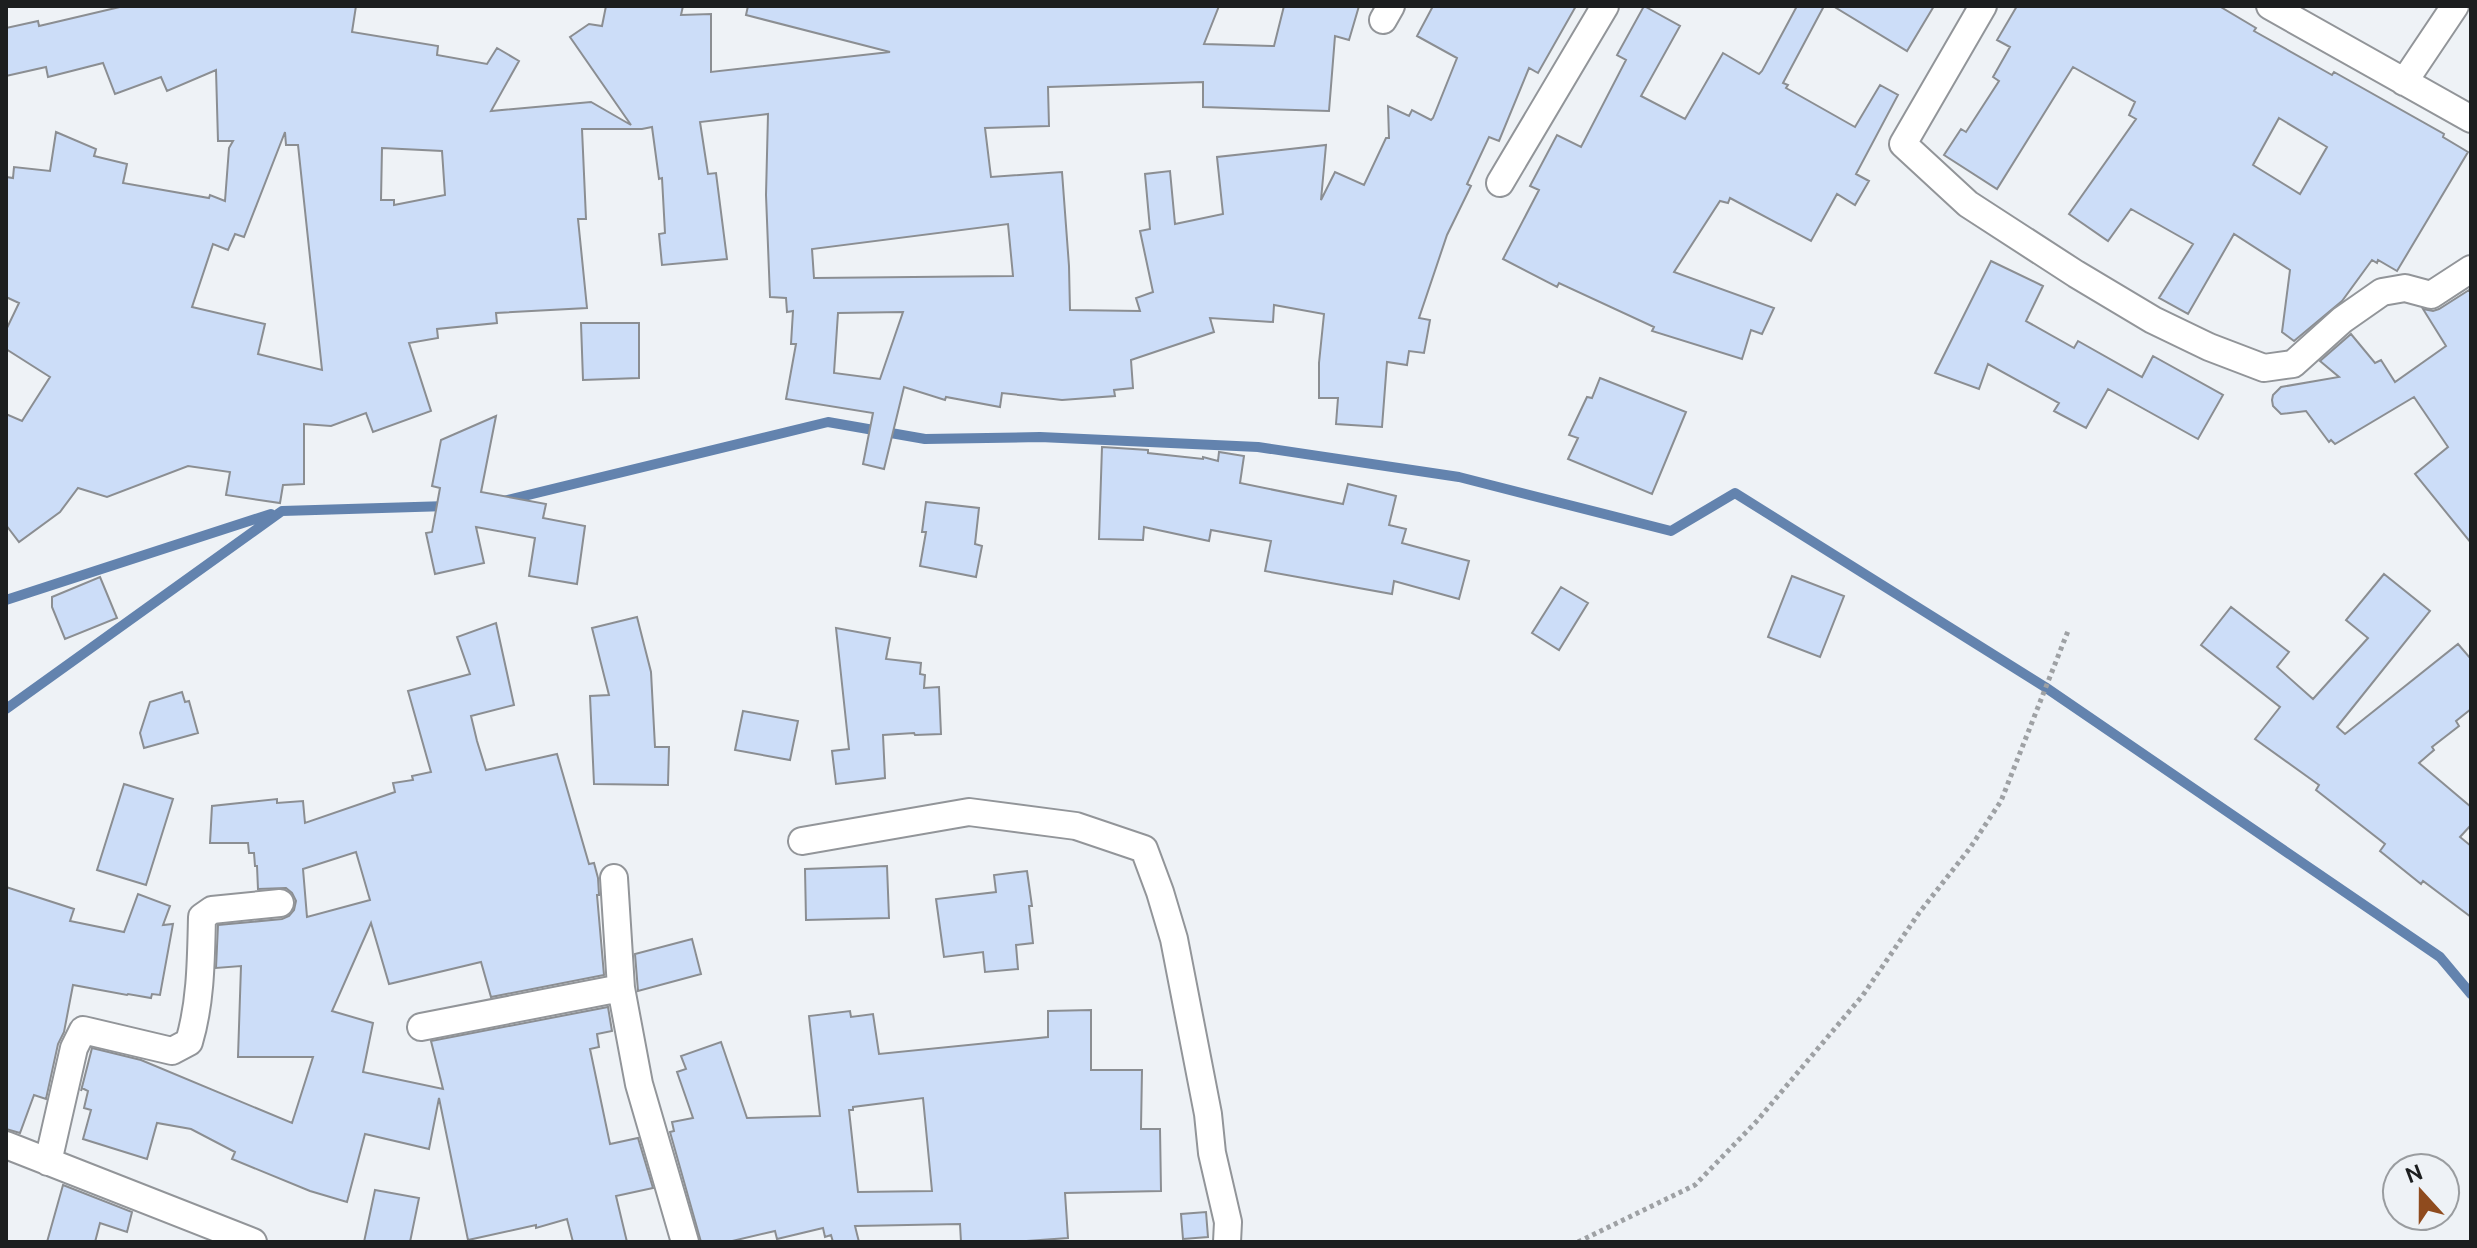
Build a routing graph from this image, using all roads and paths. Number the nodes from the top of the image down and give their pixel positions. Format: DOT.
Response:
graph roads {
  1 [pos="1605,6"];
  2 [pos="1983,6"];
  3 [pos="2270,6"];
  4 [pos="2455,6"];
  5 [pos="2404,82"];
  6 [pos="2471,119"];
  7 [pos="1500,183"];
  8 [pos="2471,269"];
  9 [pos="2068,631"];
  10 [pos="802,841"];
  11 [pos="614,878"];
  12 [pos="280,903"];
  13 [pos="621,988"];
  14 [pos="421,1027"];
  15 [pos="6,1145"];
  16 [pos="48,1162"];
  17 [pos="253,1242"];
  18 [pos="685,1242"];
  19 [pos="1227,1242"];
  20 [pos="1578,1242"];
  1 -- 7 [label="street"];
  2 -- 8 [label="street"];
  3 -- 5 [label="street"];
  4 -- 5 [label="street"];
  5 -- 6 [label="street"];
  9 -- 20 [label="path"];
  10 -- 19 [label="street"];
  11 -- 13 [label="street"];
  12 -- 16 [label="street"];
  13 -- 14 [label="street"];
  13 -- 18 [label="street"];
  15 -- 16 [label="street"];
  16 -- 17 [label="street"];
}
